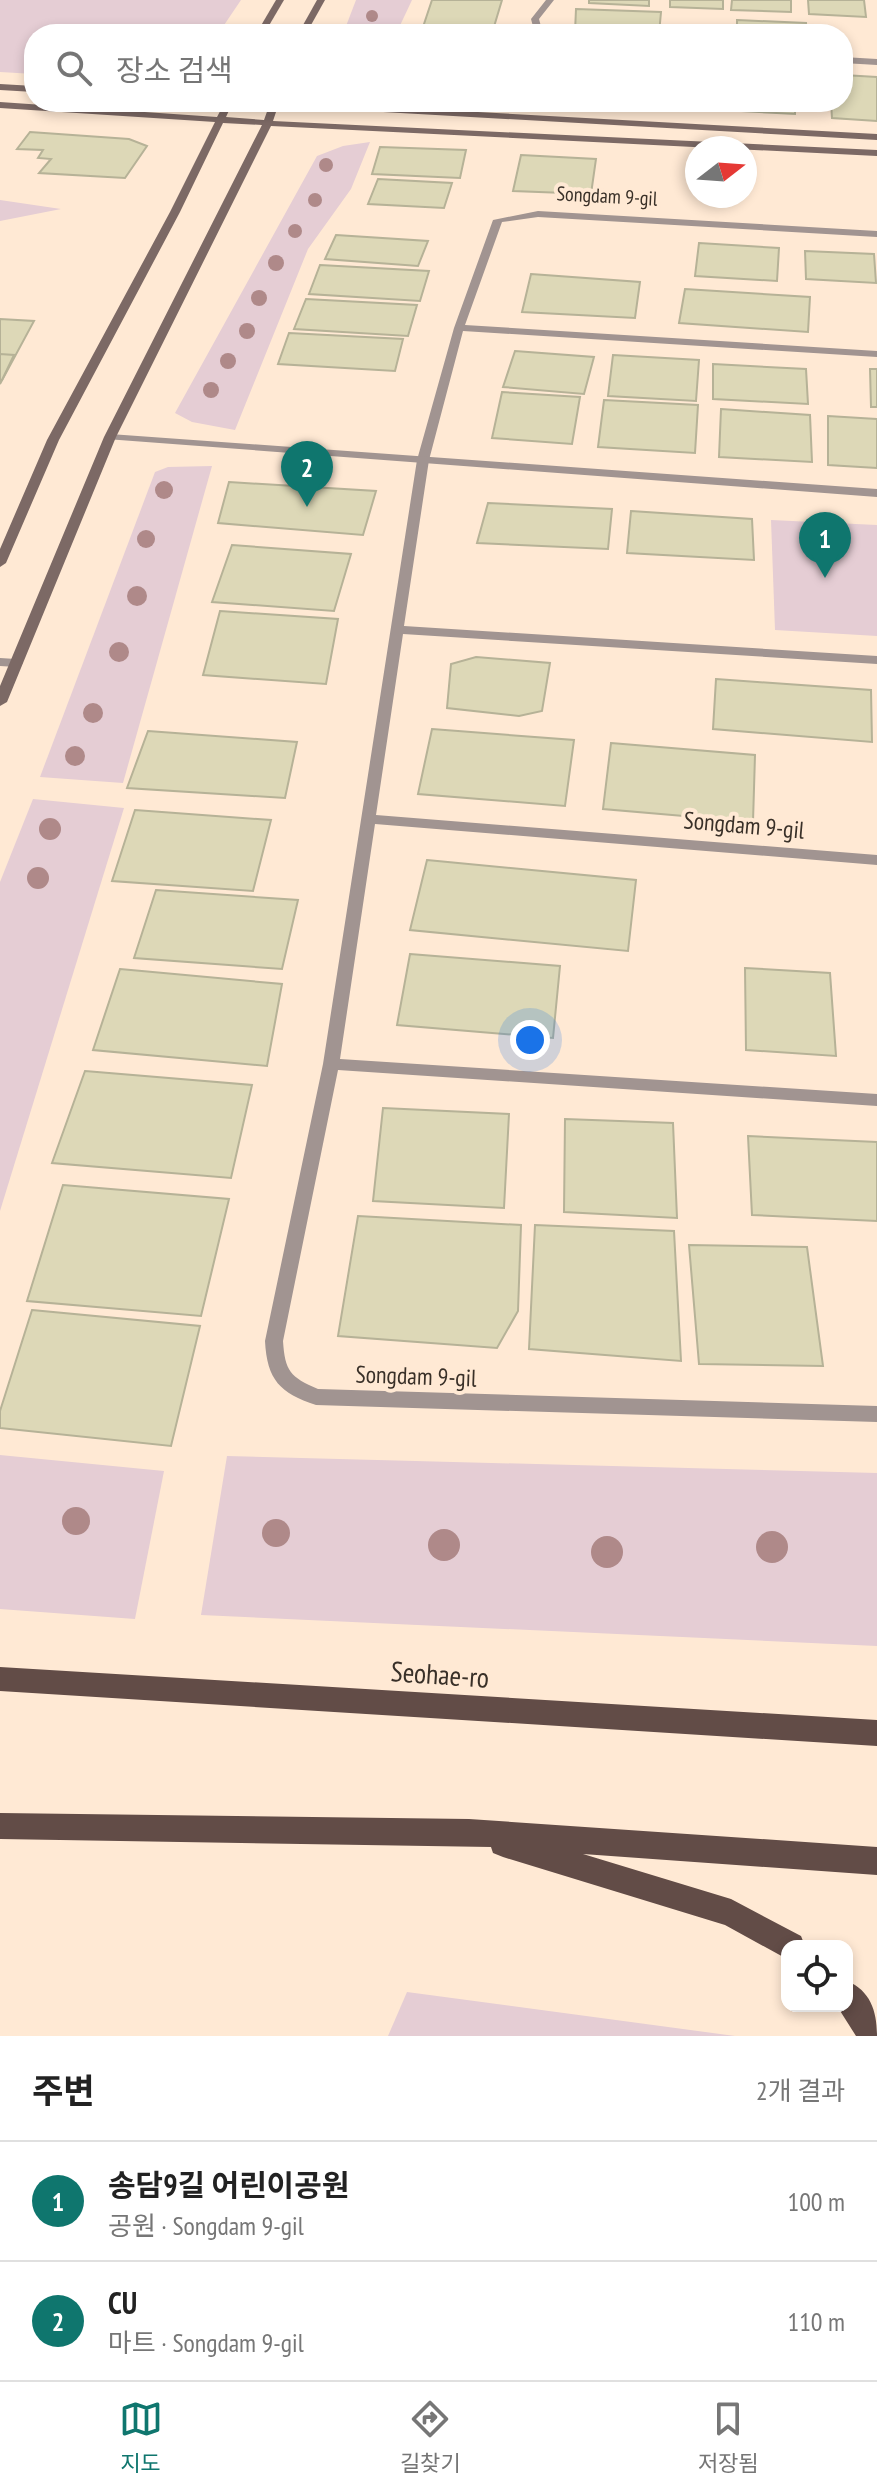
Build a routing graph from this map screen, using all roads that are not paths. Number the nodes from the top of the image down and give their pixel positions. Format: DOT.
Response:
graph roads {
  1 [pos="280,0"];
  2 [pos="321,0"];
  3 [pos="550,0"];
  4 [pos="266,24"];
  5 [pos="308,24"];
  6 [pos="536,24"];
  7 [pos="853,61"];
  8 [pos="877,62"];
  9 [pos="0,87"];
  10 [pos="24,88"];
  11 [pos="0,105"];
  12 [pos="24,107"];
  13 [pos="110,112"];
  14 [pos="225,112"];
  15 [pos="248,112"];
  16 [pos="272,112"];
  17 [pos="434,112"];
  18 [pos="221,119"];
  19 [pos="268,123"];
  20 [pos="877,137"];
  21 [pos="877,153"];
  22 [pos="877,234"];
  23 [pos="459,328"];
  24 [pos="877,354"];
  25 [pos="110,437"];
  26 [pos="423,460"];
  27 [pos="877,493"];
  28 [pos="0,563"];
  29 [pos="398,630"];
  30 [pos="877,660"];
  31 [pos="0,662"];
  32 [pos="16,663"];
  33 [pos="0,702"];
  34 [pos="368,819"];
  35 [pos="877,860"];
  36 [pos="331,1064"];
  37 [pos="877,1100"];
  38 [pos="877,1414"];
  39 [pos="0,1679"];
  40 [pos="877,1733"];
  41 [pos="0,1826"];
  42 [pos="469,1832"];
  43 [pos="877,1861"];
  44 [pos="781,1940"];
  45 [pos="853,2003"];
  46 [pos="872,2036"];
  1 -- 4 [label="main road"];
  2 -- 5 [label="main road"];
  3 -- 6 [label="street"];
  7 -- 8 [label="street"];
  9 -- 10 [label="main road"];
  11 -- 12 [label="main road"];
  13 -- 18 [label="main road"];
  14 -- 18 [label="main road"];
  15 -- 19 [label="main road"];
  16 -- 19 [label="main road"];
  17 -- 20 [label="main road"];
  18 -- 19 [label="main road"];
  18 -- 28 [label="main road"];
  19 -- 21 [label="main road"];
  19 -- 25 [label="main road"];
  22 -- 23 [label="street, Songdam 9-gil"];
  23 -- 24 [label="street"];
  23 -- 26 [label="street, Songdam 9-gil"];
  25 -- 26 [label="street"];
  25 -- 32 [label="main road"];
  26 -- 27 [label="street"];
  26 -- 29 [label="street, Songdam 9-gil"];
  29 -- 30 [label="street"];
  29 -- 34 [label="street, Songdam 9-gil"];
  31 -- 32 [label="street"];
  32 -- 33 [label="main road"];
  34 -- 35 [label="street, Songdam 9-gil"];
  34 -- 36 [label="street, Songdam 9-gil"];
  36 -- 37 [label="street"];
  36 -- 38 [label="street, Songdam 9-gil"];
  39 -- 40 [label="main road, Seohae-ro"];
  41 -- 42 [label="main road"];
  42 -- 43 [label="main road"];
  42 -- 44 [label="main road"];
  45 -- 46 [label="main road"];
}
